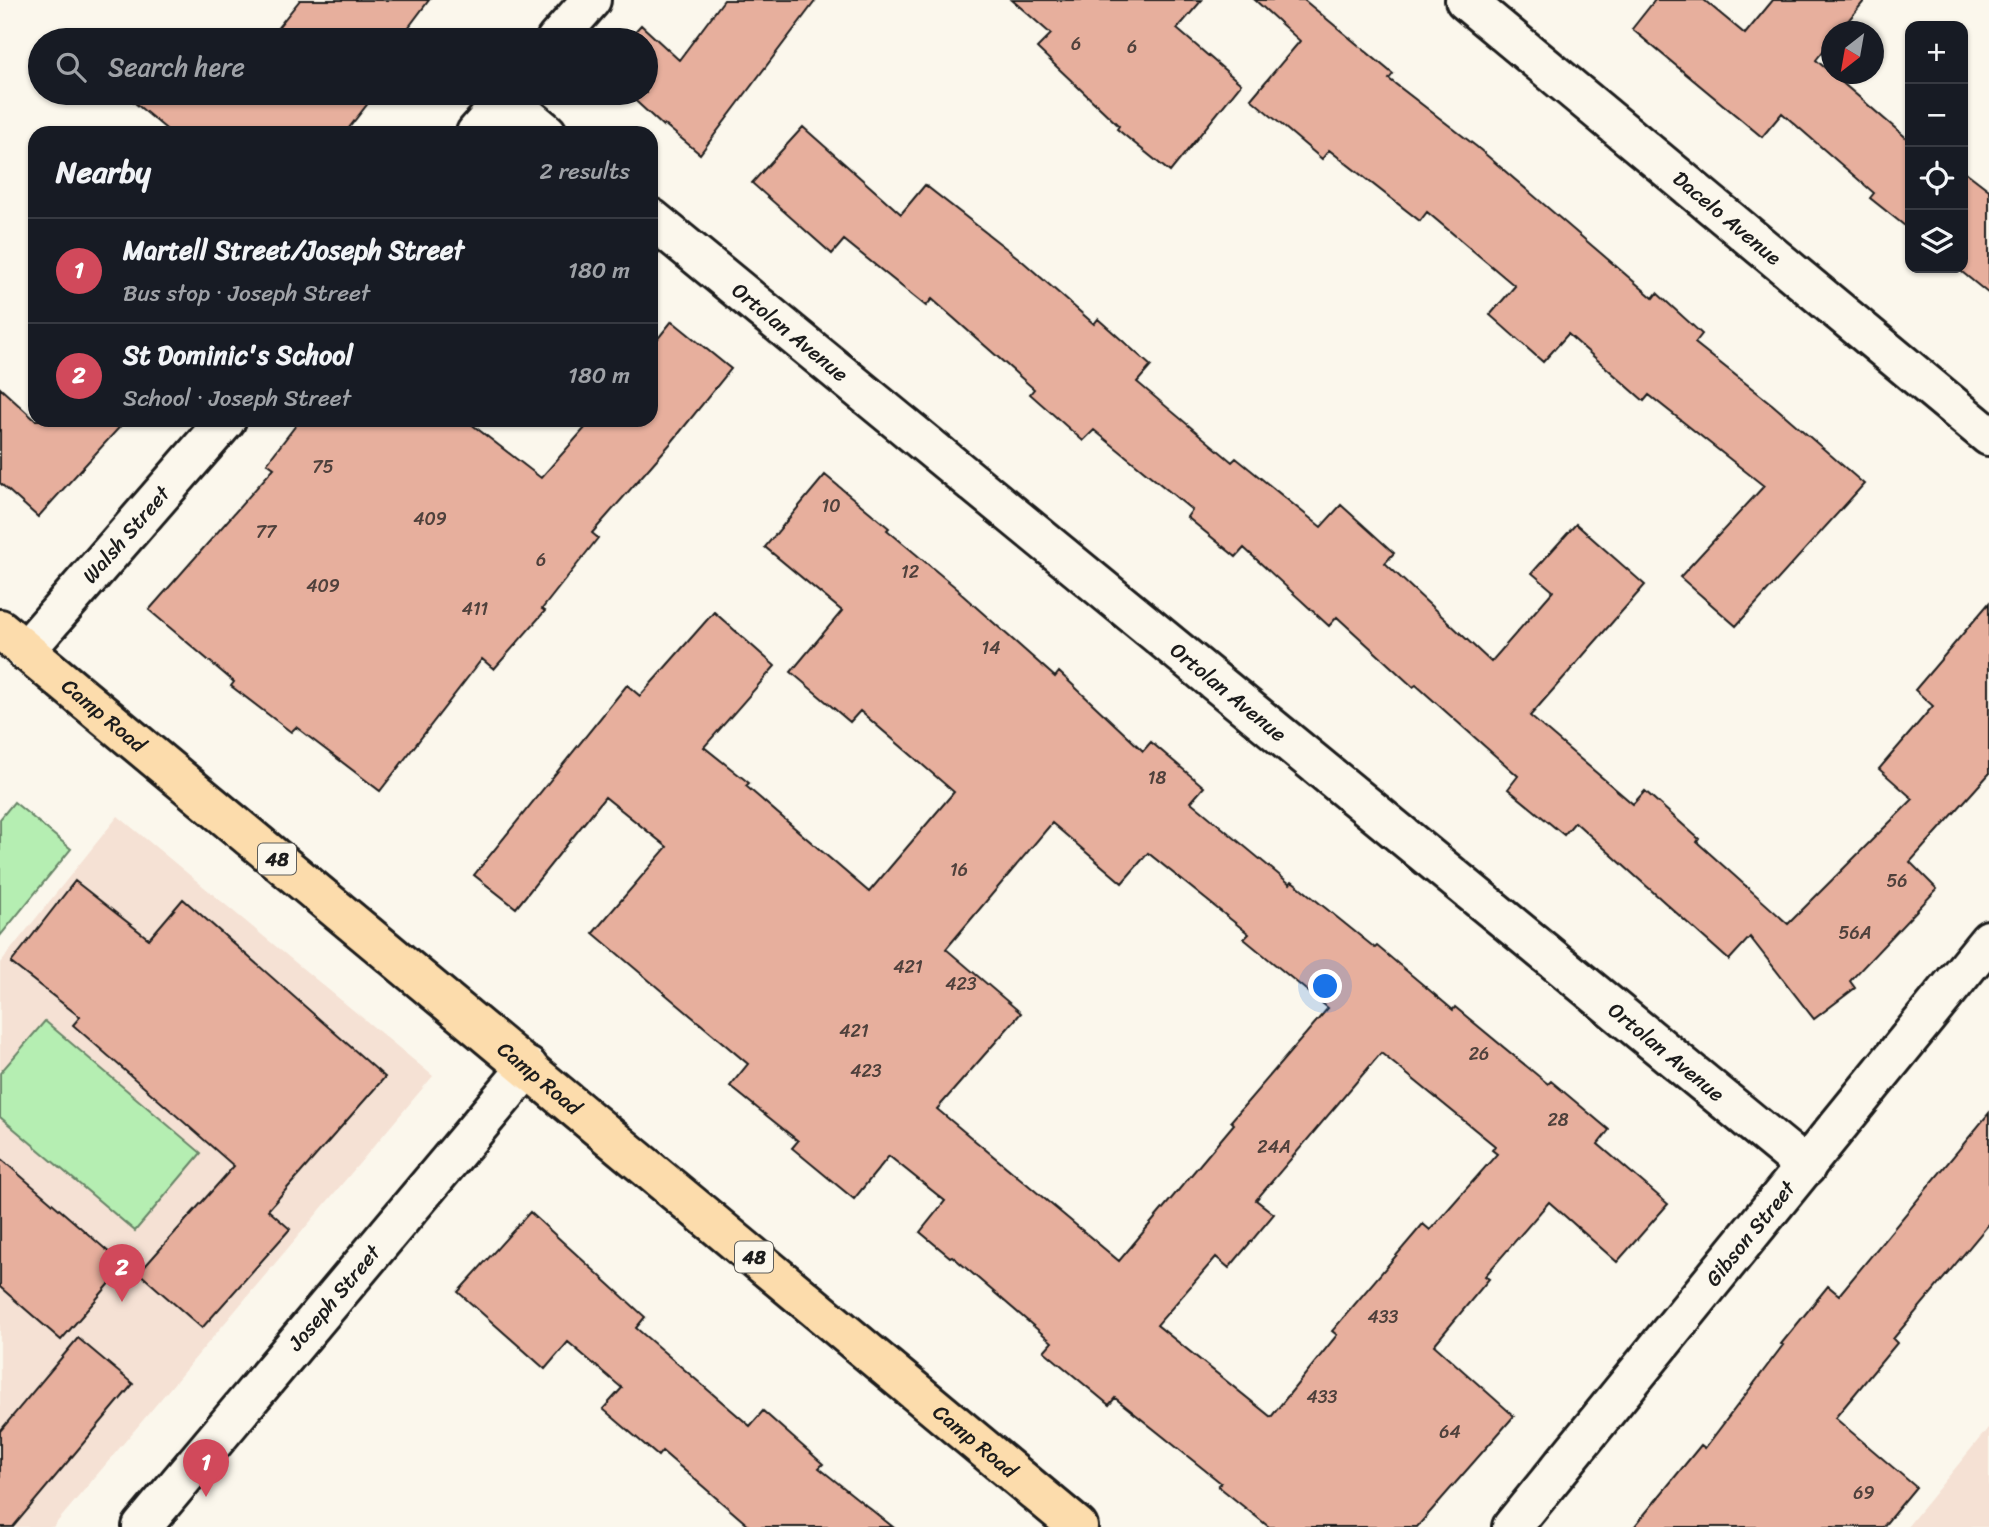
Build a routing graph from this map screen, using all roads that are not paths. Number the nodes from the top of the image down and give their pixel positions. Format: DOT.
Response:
graph roads {
  1 [pos="590,0"];
  2 [pos="1465,0"];
  3 [pos="566,28"];
  4 [pos="501,105"];
  5 [pos="518,105"];
  6 [pos="482,126"];
  7 [pos="540,126"];
  8 [pos="658,224"];
  9 [pos="219,427"];
  10 [pos="1989,436"];
  11 [pos="13,640"];
  12 [pos="1989,940"];
  13 [pos="527,1067"];
  14 [pos="1807,1167"];
  15 [pos="142,1527"];
  16 [pos="1078,1527"];
  17 [pos="1512,1527"];
  1 -- 3 [label="street"];
  2 -- 10 [label="street, Dacelo Avenue"];
  4 -- 6 [label="street"];
  5 -- 7 [label="street"];
  8 -- 14 [label="street, Ortolan Avenue"];
  9 -- 11 [label="street, Walsh Street"];
  11 -- 13 [label="main road, Camp Road / 48"];
  12 -- 14 [label="street, Gibson Street"];
  13 -- 15 [label="street, Joseph Street"];
  13 -- 16 [label="main road, Camp Road / 48"];
  14 -- 17 [label="street, Gibson Street"];
}
